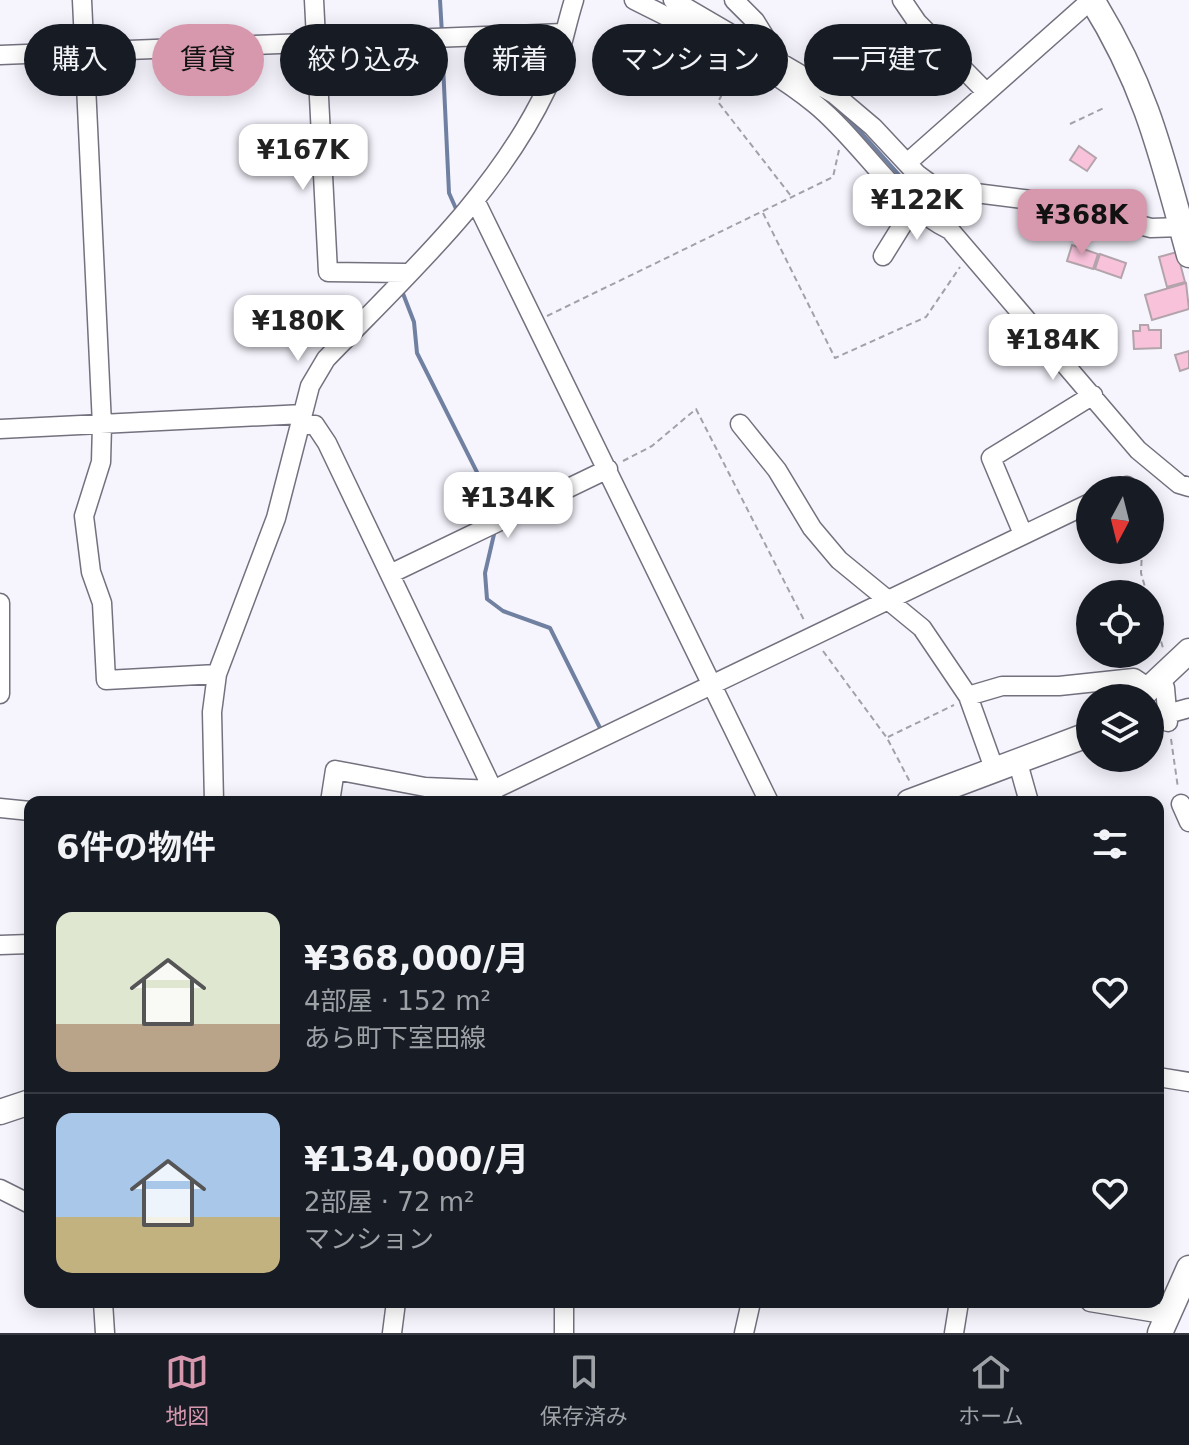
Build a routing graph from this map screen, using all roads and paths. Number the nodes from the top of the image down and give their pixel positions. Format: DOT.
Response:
graph roads {
  1 [pos="82,0"];
  2 [pos="314,0"];
  3 [pos="574,0"];
  4 [pos="634,0"];
  5 [pos="673,0"];
  6 [pos="727,0"];
  7 [pos="734,0"];
  8 [pos="902,0"];
  9 [pos="1091,0"];
  10 [pos="711,21"];
  11 [pos="82,24"];
  12 [pos="315,24"];
  13 [pos="566,24"];
  14 [pos="679,24"];
  15 [pos="716,24"];
  16 [pos="757,24"];
  17 [pos="280,43"];
  18 [pos="136,49"];
  19 [pos="24,54"];
  20 [pos="0,55"];
  21 [pos="788,68"];
  22 [pos="788,86"];
  23 [pos="986,92"];
  24 [pos="85,96"];
  25 [pos="319,96"];
  26 [pos="543,96"];
  27 [pos="721,96"];
  28 [pos="1106,107"];
  29 [pos="1070,124"];
  30 [pos="845,129"];
  31 [pos="907,163"];
  32 [pos="936,188"];
  33 [pos="792,197"];
  34 [pos="475,200"];
  35 [pos="914,206"];
  36 [pos="762,212"];
  37 [pos="1182,227"];
  38 [pos="950,230"];
  39 [pos="971,253"];
  40 [pos="1189,255"];
  41 [pos="883,256"];
  42 [pos="406,273"];
  43 [pos="535,322"];
  44 [pos="1093,395"];
  45 [pos="301,419"];
  46 [pos="740,424"];
  47 [pos="102,425"];
  48 [pos="0,429"];
  49 [pos="608,469"];
  50 [pos="1189,487"];
  51 [pos="1076,509"];
  52 [pos="1023,534"];
  53 [pos="390,574"];
  54 [pos="887,601"];
  55 [pos="0,603"];
  56 [pos="812,635"];
  57 [pos="217,674"];
  58 [pos="1161,675"];
  59 [pos="714,686"];
  60 [pos="0,694"];
  61 [pos="968,696"];
  62 [pos="1189,708"];
  63 [pos="1168,718"];
  64 [pos="887,738"];
  65 [pos="1076,740"];
  66 [pos="1018,763"];
  67 [pos="995,771"];
  68 [pos="214,796"];
  69 [pos="331,796"];
  70 [pos="493,796"];
  71 [pos="766,796"];
  72 [pos="911,796"];
  73 [pos="927,796"];
  74 [pos="1027,796"];
  75 [pos="1181,804"];
  76 [pos="0,808"];
  77 [pos="24,810"];
  78 [pos="1189,822"];
  79 [pos="24,944"];
  80 [pos="0,945"];
  81 [pos="1164,1078"];
  82 [pos="1189,1082"];
  83 [pos="24,1104"];
  84 [pos="0,1112"];
  85 [pos="0,1189"];
  86 [pos="24,1201"];
  87 [pos="1189,1268"];
  88 [pos="103,1308"];
  89 [pos="395,1308"];
  90 [pos="564,1308"];
  91 [pos="750,1308"];
  92 [pos="958,1308"];
  93 [pos="1110,1308"];
  94 [pos="1164,1324"];
  95 [pos="105,1333"];
  96 [pos="392,1333"];
  97 [pos="564,1333"];
  98 [pos="744,1333"];
  99 [pos="954,1333"];
  1 -- 11 [label="street"];
  2 -- 12 [label="street"];
  3 -- 13 [label="street"];
  4 -- 14 [label="street"];
  5 -- 10 [label="street"];
  6 -- 10 [label="street"];
  7 -- 16 [label="street"];
  8 -- 23 [label="street"];
  9 -- 23 [label="street"];
  9 -- 37 [label="main road"];
  10 -- 15 [label="street"];
  17 -- 18 [label="street"];
  19 -- 20 [label="street"];
  21 -- 31 [label="street"];
  22 -- 30 [label="street"];
  23 -- 31 [label="street"];
  24 -- 47 [label="street"];
  25 -- 42 [label="street"];
  26 -- 34 [label="street"];
  27 -- 33 [label="path"];
  28 -- 29 [label="path"];
  30 -- 33 [label="path"];
  30 -- 35 [label="street"];
  31 -- 32 [label="street"];
  32 -- 35 [label="street"];
  32 -- 37 [label="street"];
  32 -- 38 [label="street"];
  33 -- 36 [label="path"];
  34 -- 42 [label="street"];
  34 -- 43 [label="street"];
  35 -- 38 [label="street"];
  35 -- 41 [label="street"];
  36 -- 39 [label="path"];
  36 -- 43 [label="path"];
  37 -- 40 [label="main road"];
  38 -- 39 [label="street"];
  39 -- 44 [label="street"];
  42 -- 45 [label="street"];
  43 -- 49 [label="street"];
  44 -- 50 [label="street"];
  44 -- 52 [label="street"];
  45 -- 47 [label="street"];
  45 -- 53 [label="street"];
  45 -- 57 [label="street"];
  46 -- 54 [label="street"];
  47 -- 48 [label="street"];
  47 -- 57 [label="street"];
  49 -- 53 [label="street"];
  49 -- 56 [label="path"];
  49 -- 59 [label="street"];
  51 -- 52 [label="street"];
  52 -- 54 [label="street"];
  53 -- 70 [label="street"];
  54 -- 56 [label="street"];
  54 -- 61 [label="street"];
  55 -- 60 [label="street"];
  56 -- 59 [label="street"];
  56 -- 64 [label="path"];
  57 -- 68 [label="street"];
  58 -- 61 [label="street"];
  58 -- 63 [label="street"];
  59 -- 70 [label="street"];
  59 -- 71 [label="street"];
  61 -- 64 [label="path"];
  61 -- 67 [label="street"];
  62 -- 63 [label="street"];
  63 -- 75 [label="path"];
  64 -- 72 [label="path"];
  65 -- 66 [label="main road"];
  66 -- 67 [label="main road"];
  66 -- 74 [label="street"];
  67 -- 73 [label="main road"];
  69 -- 70 [label="street"];
  75 -- 78 [label="street"];
  76 -- 77 [label="street"];
  79 -- 80 [label="street"];
  81 -- 82 [label="street"];
  83 -- 84 [label="main road"];
  85 -- 86 [label="street"];
  87 -- 94 [label="main road"];
  88 -- 95 [label="street"];
  89 -- 96 [label="street"];
  90 -- 97 [label="street"];
  91 -- 98 [label="street"];
  92 -- 99 [label="street"];
  93 -- 94 [label="street"];
}
